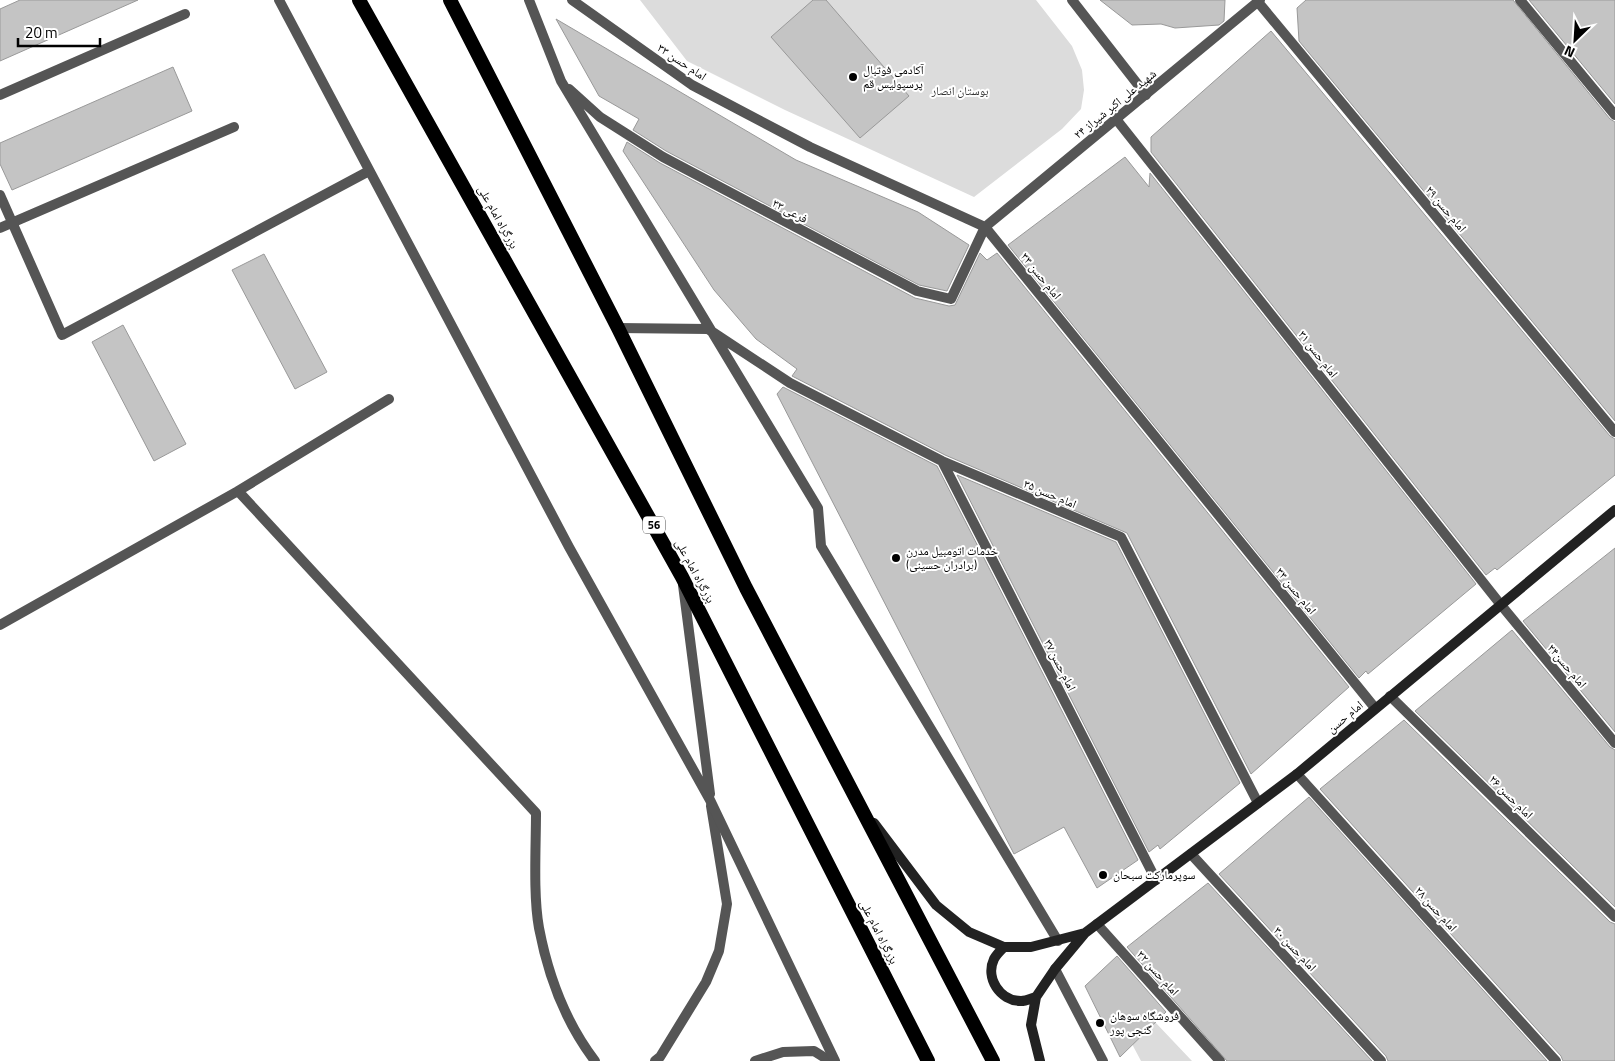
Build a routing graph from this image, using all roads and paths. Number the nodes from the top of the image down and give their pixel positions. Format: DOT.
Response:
graph roads {
  1 [pos="279,0"];
  2 [pos="359,0"];
  3 [pos="450,0"];
  4 [pos="529,0"];
  5 [pos="572,0"];
  6 [pos="1072,0"];
  7 [pos="1520,0"];
  8 [pos="1259,1"];
  9 [pos="185,14"];
  10 [pos="561,81"];
  11 [pos="0,95"];
  12 [pos="1146,95"];
  13 [pos="1615,115"];
  14 [pos="1116,119"];
  15 [pos="234,127"];
  16 [pos="369,171"];
  17 [pos="0,195"];
  18 [pos="13,223"];
  19 [pos="985,227"];
  20 [pos="0,228"];
  21 [pos="618,328"];
  22 [pos="708,329"];
  23 [pos="389,399"];
  24 [pos="1615,432"];
  25 [pos="942,461"];
  26 [pos="238,491"];
  27 [pos="1615,510"];
  28 [pos="682,577"];
  29 [pos="1501,605"];
  30 [pos="0,625"];
  31 [pos="1390,696"];
  32 [pos="1375,708"];
  33 [pos="1615,743"];
  34 [pos="1297,774"];
  35 [pos="855,797"];
  36 [pos="710,800"];
  37 [pos="1258,803"];
  38 [pos="1191,854"];
  39 [pos="1156,880"];
  40 [pos="1615,917"];
  41 [pos="1097,924"];
  42 [pos="1085,933"];
  43 [pos="1058,940"];
  44 [pos="1004,947"];
  45 [pos="1055,969"];
  46 [pos="1036,997"];
  47 [pos="595,1061"];
  48 [pos="655,1061"];
  49 [pos="755,1061"];
  50 [pos="830,1061"];
  51 [pos="835,1061"];
  52 [pos="928,1061"];
  53 [pos="993,1061"];
  54 [pos="1040,1061"];
  55 [pos="1103,1061"];
  56 [pos="1220,1061"];
  57 [pos="1381,1061"];
  58 [pos="1556,1061"];
  1 -- 16 [label="street"];
  2 -- 28 [label="highway, بزرگراه امام علی / 56"];
  3 -- 21 [label="highway"];
  4 -- 10 [label="street"];
  5 -- 19 [label="street, امام حسن ۳۳"];
  6 -- 12 [label="street"];
  7 -- 13 [label="street"];
  8 -- 12 [label="street, شهید علی اکبر شیراز ۲۴"];
  8 -- 24 [label="street, امام حسن ۲۹"];
  9 -- 11 [label="street"];
  10 -- 19 [label="street, فرعی ۳۳"];
  10 -- 22 [label="street"];
  12 -- 14 [label="street, شهید علی اکبر شیراز ۲۴"];
  14 -- 19 [label="street, شهید علی اکبر شیراز ۲۴"];
  14 -- 29 [label="street, امام حسن ۳۱"];
  15 -- 18 [label="street"];
  16 -- 18 [label="street"];
  16 -- 36 [label="street"];
  17 -- 18 [label="street"];
  18 -- 20 [label="street"];
  19 -- 32 [label="street, امام حسن ۳۳"];
  21 -- 22 [label="street"];
  21 -- 35 [label="highway"];
  22 -- 25 [label="street, امام حسن ۳۵"];
  22 -- 43 [label="street"];
  23 -- 26 [label="street"];
  25 -- 37 [label="street, امام حسن ۳۵"];
  25 -- 39 [label="street, امام حسن ۳۷"];
  26 -- 30 [label="street"];
  26 -- 47 [label="street"];
  27 -- 29 [label="main road, امام حسن"];
  28 -- 36 [label="street"];
  28 -- 52 [label="highway, بزرگراه امام علی / 56"];
  29 -- 31 [label="main road, امام حسن"];
  29 -- 33 [label="street, امام حسن۲۴"];
  31 -- 32 [label="main road, امام حسن"];
  31 -- 40 [label="street, امام حسن ۲۶"];
  32 -- 34 [label="main road, امام حسن"];
  34 -- 37 [label="main road, امام حسن"];
  34 -- 58 [label="street, امام حسن ۲۸"];
  35 -- 44 [label="main road"];
  35 -- 53 [label="highway"];
  36 -- 48 [label="street"];
  36 -- 51 [label="street"];
  37 -- 38 [label="main road, امام حسن"];
  38 -- 39 [label="main road, امام حسن"];
  38 -- 57 [label="street, امام حسن ۳۰"];
  39 -- 41 [label="main road, امام حسن"];
  41 -- 42 [label="main road, امام حسن"];
  41 -- 56 [label="street, امام حسن ۳۲"];
  42 -- 43 [label="main road"];
  42 -- 45 [label="main road"];
  43 -- 44 [label="main road"];
  44 -- 46 [label="main road"];
  45 -- 46 [label="main road"];
  45 -- 55 [label="street"];
  46 -- 54 [label="main road"];
  49 -- 50 [label="street"];
}
